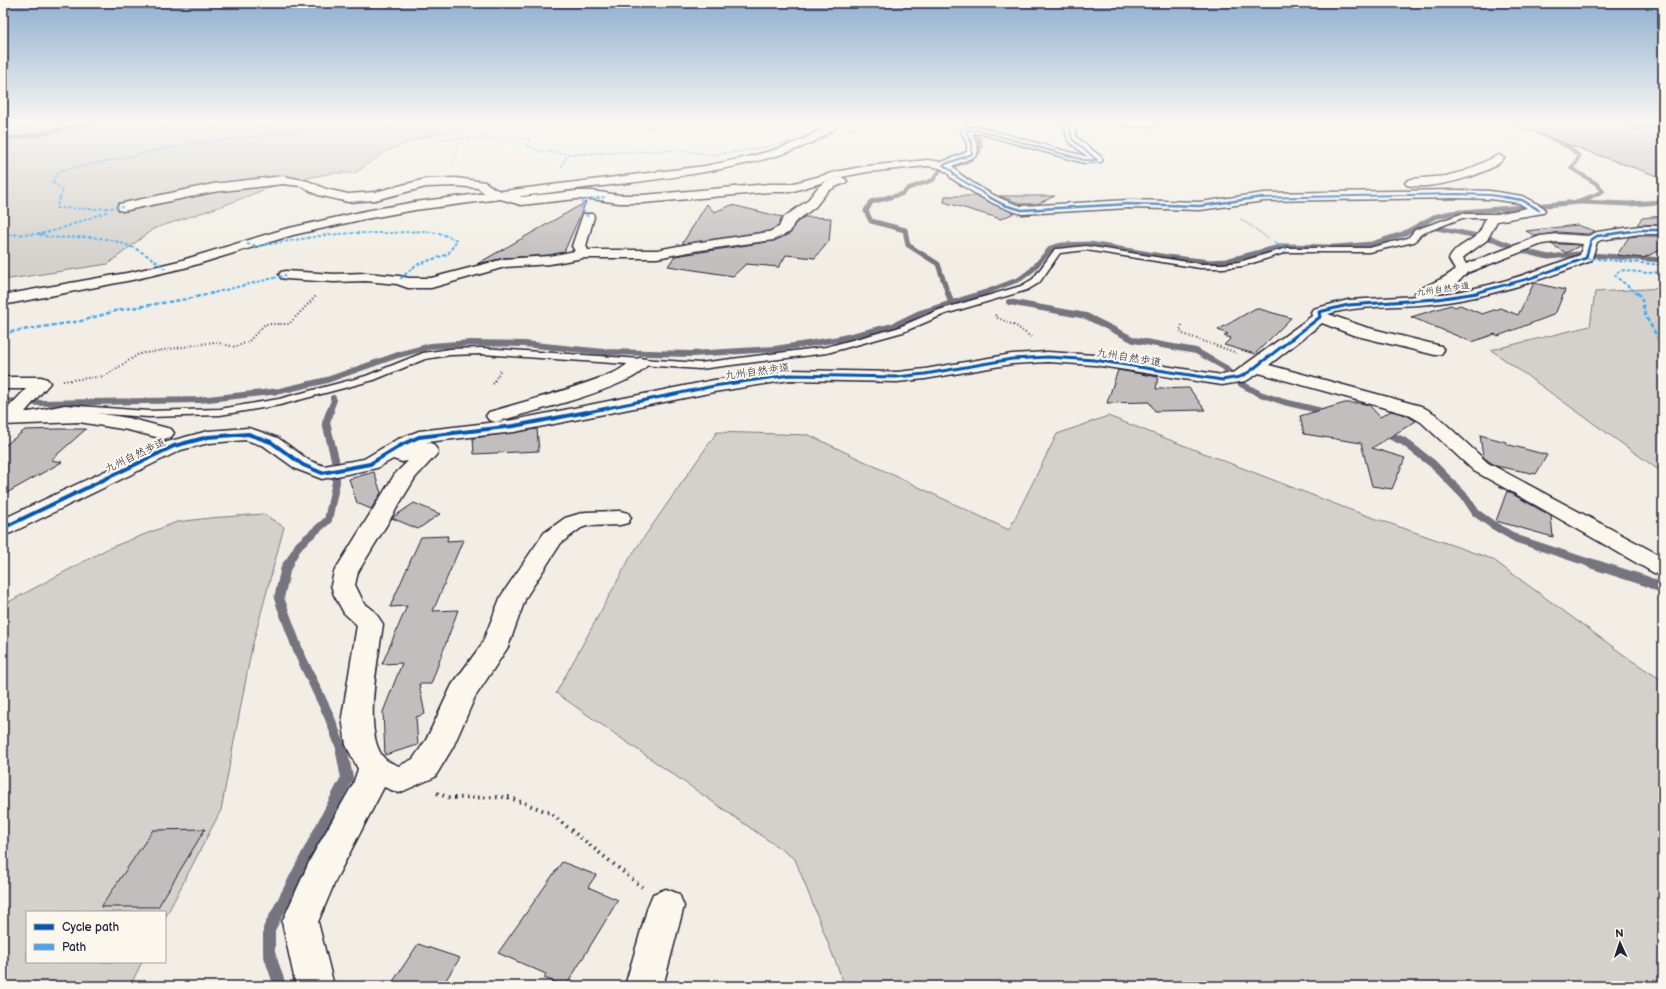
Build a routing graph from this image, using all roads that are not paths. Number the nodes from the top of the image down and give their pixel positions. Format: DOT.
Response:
graph roads {
  1 [pos="709,168"];
  2 [pos="881,168"];
  3 [pos="889,168"];
  4 [pos="948,168"];
  5 [pos="1483,168"];
  6 [pos="1456,194"];
  7 [pos="502,196"];
  8 [pos="123,207"];
  9 [pos="1502,216"];
  10 [pos="588,217"];
  11 [pos="1660,229"];
  12 [pos="1589,249"];
  13 [pos="583,254"];
  14 [pos="1462,270"];
  15 [pos="286,275"];
  16 [pos="3,300"];
  17 [pos="1319,314"];
  18 [pos="1434,350"];
  19 [pos="640,363"];
  20 [pos="1256,367"];
  21 [pos="3,383"];
  22 [pos="6,419"];
  23 [pos="452,432"];
  24 [pos="164,433"];
  25 [pos="361,466"];
  26 [pos="620,518"];
  27 [pos="3,528"];
  28 [pos="1663,566"];
  29 [pos="374,769"];
  30 [pos="666,906"];
  31 [pos="315,986"];
  32 [pos="644,986"];
  1 -- 7 [label="street"];
  2 -- 7 [label="street"];
  3 -- 13 [label="street"];
  4 -- 6 [label="street"];
  5 -- 6 [label="street"];
  6 -- 9 [label="street"];
  7 -- 8 [label="street"];
  7 -- 16 [label="street"];
  9 -- 14 [label="street"];
  9 -- 19 [label="lane"];
  10 -- 13 [label="street"];
  11 -- 12 [label="street, 九州自然歩道"];
  12 -- 14 [label="street"];
  12 -- 17 [label="street, 九州自然歩道"];
  13 -- 15 [label="street"];
  14 -- 17 [label="street"];
  17 -- 18 [label="street"];
  17 -- 20 [label="street, 九州自然歩道"];
  19 -- 22 [label="lane"];
  19 -- 23 [label="street"];
  20 -- 23 [label="street, 九州自然歩道"];
  20 -- 28 [label="street"];
  21 -- 22 [label="street"];
  22 -- 24 [label="street"];
  23 -- 25 [label="street, 九州自然歩道"];
  25 -- 27 [label="street, 九州自然歩道"];
  25 -- 29 [label="street"];
  26 -- 29 [label="street"];
  29 -- 31 [label="street"];
  30 -- 32 [label="street"];
}
